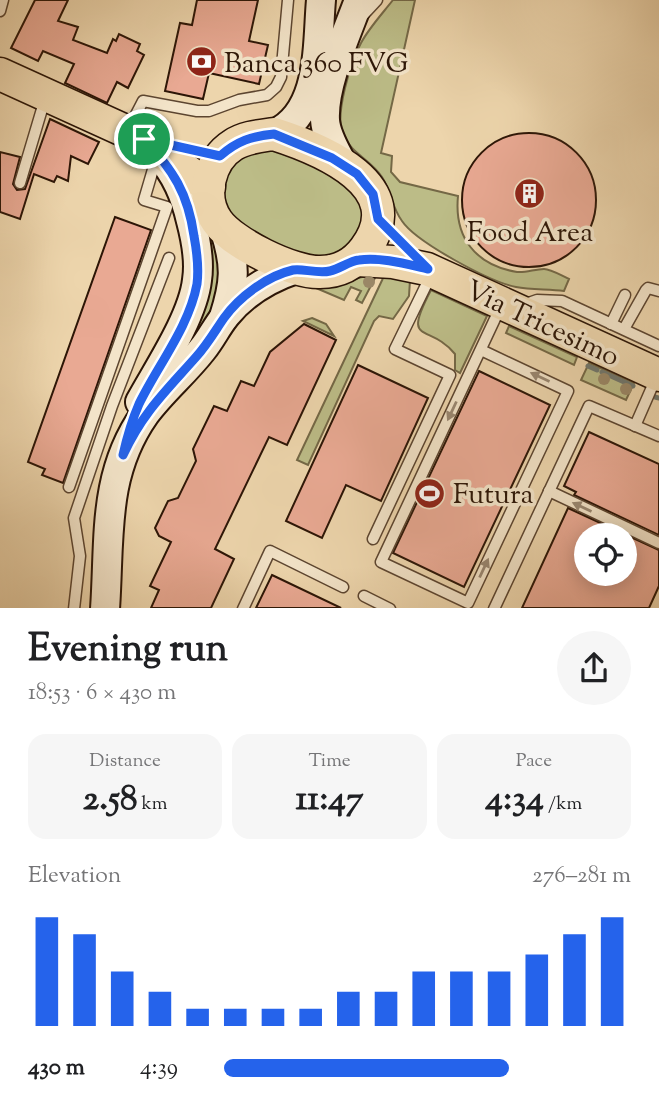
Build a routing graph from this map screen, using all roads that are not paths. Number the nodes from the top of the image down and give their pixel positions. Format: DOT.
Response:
graph roads {
  1 [pos="3,0"];
  2 [pos="288,0"];
  3 [pos="321,0"];
  4 [pos="359,0"];
  5 [pos="377,0"];
  6 [pos="0,11"];
  7 [pos="347,33"];
  8 [pos="0,74"];
  9 [pos="46,94"];
  10 [pos="274,134"];
  11 [pos="135,135"];
  12 [pos="220,156"];
  13 [pos="343,165"];
  14 [pos="20,183"];
  15 [pos="209,187"];
  16 [pos="378,219"];
  17 [pos="225,231"];
  18 [pos="169,258"];
  19 [pos="357,260"];
  20 [pos="296,269"];
  21 [pos="430,270"];
  22 [pos="659,291"];
  23 [pos="625,295"];
  24 [pos="508,306"];
  25 [pos="224,318"];
  26 [pos="611,324"];
  27 [pos="624,329"];
  28 [pos="481,350"];
  29 [pos="659,365"];
  30 [pos="635,426"];
  31 [pos="659,436"];
  32 [pos="111,450"];
  33 [pos="69,487"];
  34 [pos="549,491"];
  35 [pos="373,539"];
  36 [pos="659,543"];
  37 [pos="343,587"];
  38 [pos="364,596"];
  39 [pos="74,608"];
  40 [pos="106,608"];
  41 [pos="243,608"];
  42 [pos="390,608"];
  43 [pos="494,608"];
  1 -- 6 [label="lane"];
  2 -- 11 [label="lane"];
  3 -- 10 [label="main road"];
  4 -- 7 [label="main road"];
  5 -- 7 [label="lane"];
  7 -- 13 [label="main road"];
  8 -- 9 [label="main road"];
  9 -- 11 [label="main road"];
  9 -- 14 [label="lane"];
  10 -- 12 [label="main road"];
  10 -- 13 [label="main road"];
  11 -- 12 [label="main road"];
  11 -- 15 [label="main road"];
  11 -- 32 [label="main road"];
  11 -- 33 [label="lane"];
  12 -- 15 [label="main road"];
  13 -- 16 [label="main road"];
  15 -- 17 [label="main road"];
  16 -- 19 [label="main road"];
  16 -- 21 [label="main road, Via Tricesimo"];
  17 -- 20 [label="main road"];
  17 -- 25 [label="main road"];
  18 -- 32 [label="lane"];
  19 -- 20 [label="main road"];
  19 -- 21 [label="main road, Via Tricesimo"];
  20 -- 25 [label="main road"];
  21 -- 24 [label="main road, Via Tricesimo"];
  21 -- 35 [label="lane"];
  22 -- 27 [label="lane"];
  23 -- 26 [label="lane"];
  24 -- 26 [label="lane"];
  24 -- 28 [label="lane"];
  24 -- 29 [label="main road, Via Tricesimo"];
  25 -- 32 [label="main road"];
  26 -- 27 [label="lane"];
  27 -- 29 [label="lane"];
  28 -- 28 [label="lane, one-way"];
  29 -- 30 [label="lane"];
  30 -- 31 [label="lane"];
  30 -- 34 [label="lane"];
  32 -- 39 [label="lane"];
  32 -- 40 [label="main road"];
  36 -- 34 [label="lane, one-way"];
  34 -- 43 [label="lane"];
  37 -- 41 [label="lane"];
  38 -- 42 [label="lane"];
}
